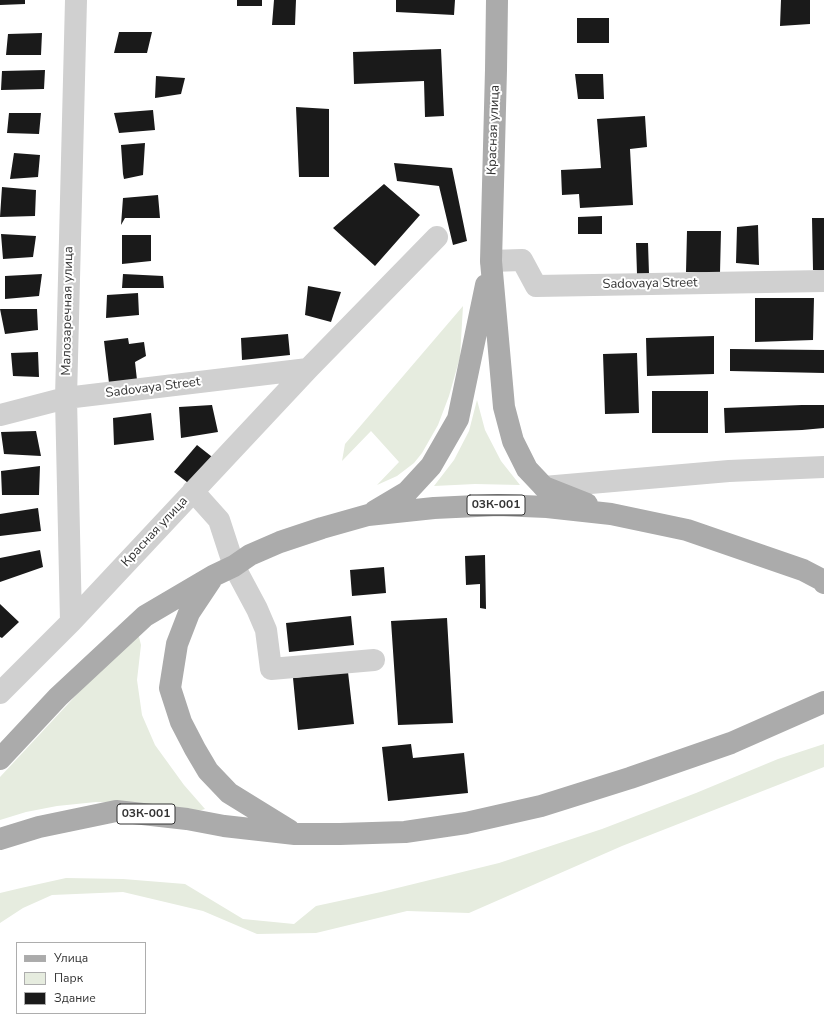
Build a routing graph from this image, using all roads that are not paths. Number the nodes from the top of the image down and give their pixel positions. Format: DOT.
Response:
graph roads {
  1 [pos="76,0"];
  2 [pos="496,0"];
  3 [pos="437,237"];
  4 [pos="491,261"];
  5 [pos="824,281"];
  6 [pos="308,369"];
  7 [pos="66,398"];
  8 [pos="0,415"];
  9 [pos="824,467"];
  10 [pos="544,487"];
  11 [pos="193,492"];
  12 [pos="611,514"];
  13 [pos="368,515"];
  14 [pos="784,563"];
  15 [pos="234,566"];
  16 [pos="824,572"];
  17 [pos="214,576"];
  18 [pos="824,583"];
  19 [pos="71,622"];
  20 [pos="374,660"];
  21 [pos="0,693"];
  22 [pos="822,698"];
  23 [pos="0,759"];
  24 [pos="295,834"];
  25 [pos="0,839"];
  1 -- 7 [label="street, Малозаречная улица"];
  2 -- 4 [label="main road, Красная улица"];
  3 -- 6 [label="street, Красная улица"];
  4 -- 5 [label="street, Sadovaya Street"];
  4 -- 10 [label="main road"];
  4 -- 13 [label="main road"];
  6 -- 7 [label="street, Sadovaya Street"];
  6 -- 11 [label="street, Красная улица"];
  7 -- 8 [label="street, Sadovaya Street"];
  7 -- 19 [label="street, Малозаречная улица"];
  9 -- 10 [label="street"];
  10 -- 12 [label="main road"];
  11 -- 15 [label="street"];
  11 -- 19 [label="street, Красная улица"];
  12 -- 13 [label="main road, 03К-001"];
  12 -- 14 [label="main road, 03К-001"];
  13 -- 15 [label="main road, 03К-001"];
  14 -- 16 [label="main road, 03К-001"];
  14 -- 18 [label="main road"];
  15 -- 17 [label="main road, 03К-001"];
  15 -- 20 [label="street"];
  17 -- 23 [label="main road, 03К-001"];
  17 -- 24 [label="main road"];
  19 -- 21 [label="street, Красная улица"];
  22 -- 24 [label="main road, 03К-001"];
  24 -- 25 [label="main road, 03К-001"];
}
